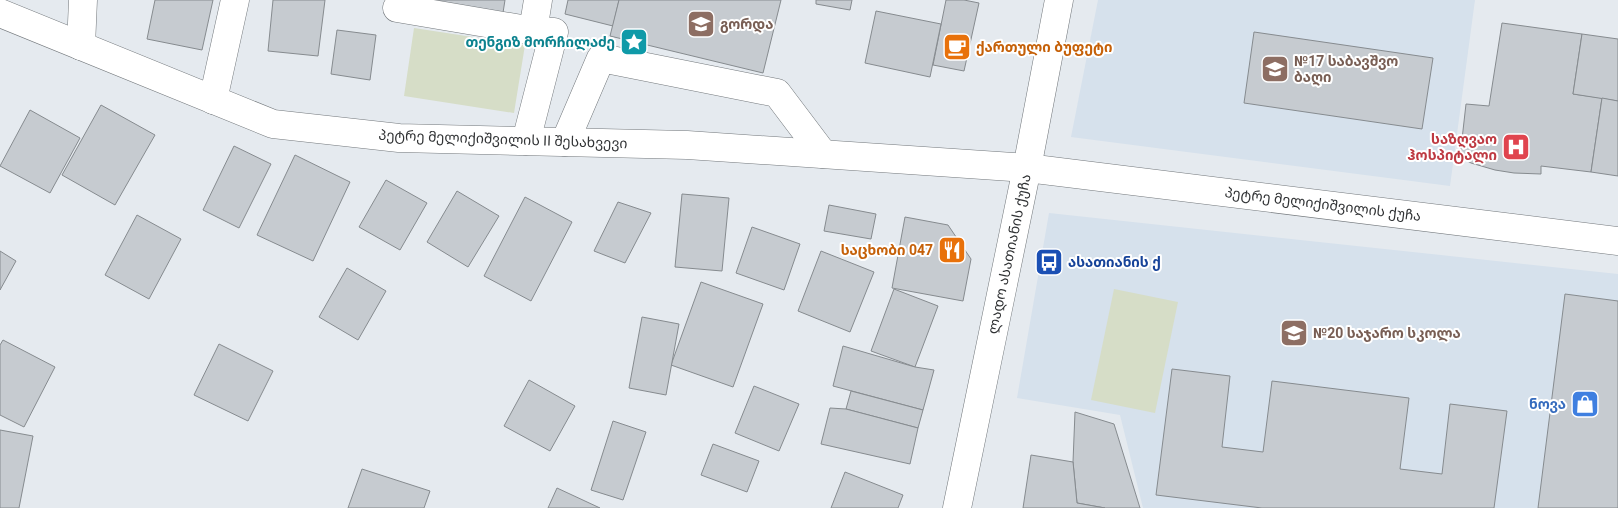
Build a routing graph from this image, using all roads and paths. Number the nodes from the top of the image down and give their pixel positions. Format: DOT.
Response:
graph roads {
  1 [pos="83,0"];
  2 [pos="235,0"];
  3 [pos="538,0"];
  4 [pos="1059,0"];
  5 [pos="396,8"];
  6 [pos="0,13"];
  7 [pos="533,31"];
  8 [pos="81,46"];
  9 [pos="213,100"];
  10 [pos="526,141"];
  11 [pos="565,142"];
  12 [pos="823,154"];
  13 [pos="1027,168"];
  14 [pos="1618,241"];
  15 [pos="958,508"];
  1 -- 8 [label="street"];
  2 -- 9 [label="street"];
  3 -- 7 [label="street"];
  4 -- 13 [label="street, ლადო ასათიანის ქუჩა"];
  5 -- 7 [label="street"];
  6 -- 8 [label="street, პეტრე მელიქიშვილის II შესახვევი"];
  7 -- 10 [label="street"];
  8 -- 9 [label="street, პეტრე მელიქიშვილის II შესახვევი"];
  9 -- 10 [label="street, პეტრე მელიქიშვილის II შესახვევი"];
  10 -- 11 [label="street, პეტრე მელიქიშვილის II შესახვევი"];
  11 -- 12 [label="street, პეტრე მელიქიშვილის II შესახვევი"];
  11 -- 12 [label="street"];
  12 -- 13 [label="street, პეტრე მელიქიშვილის II შესახვევი"];
  13 -- 14 [label="street, პეტრე მელიქიშვილის ქუჩა"];
  13 -- 15 [label="street, ლადო ასათიანის ქუჩა"];
}
